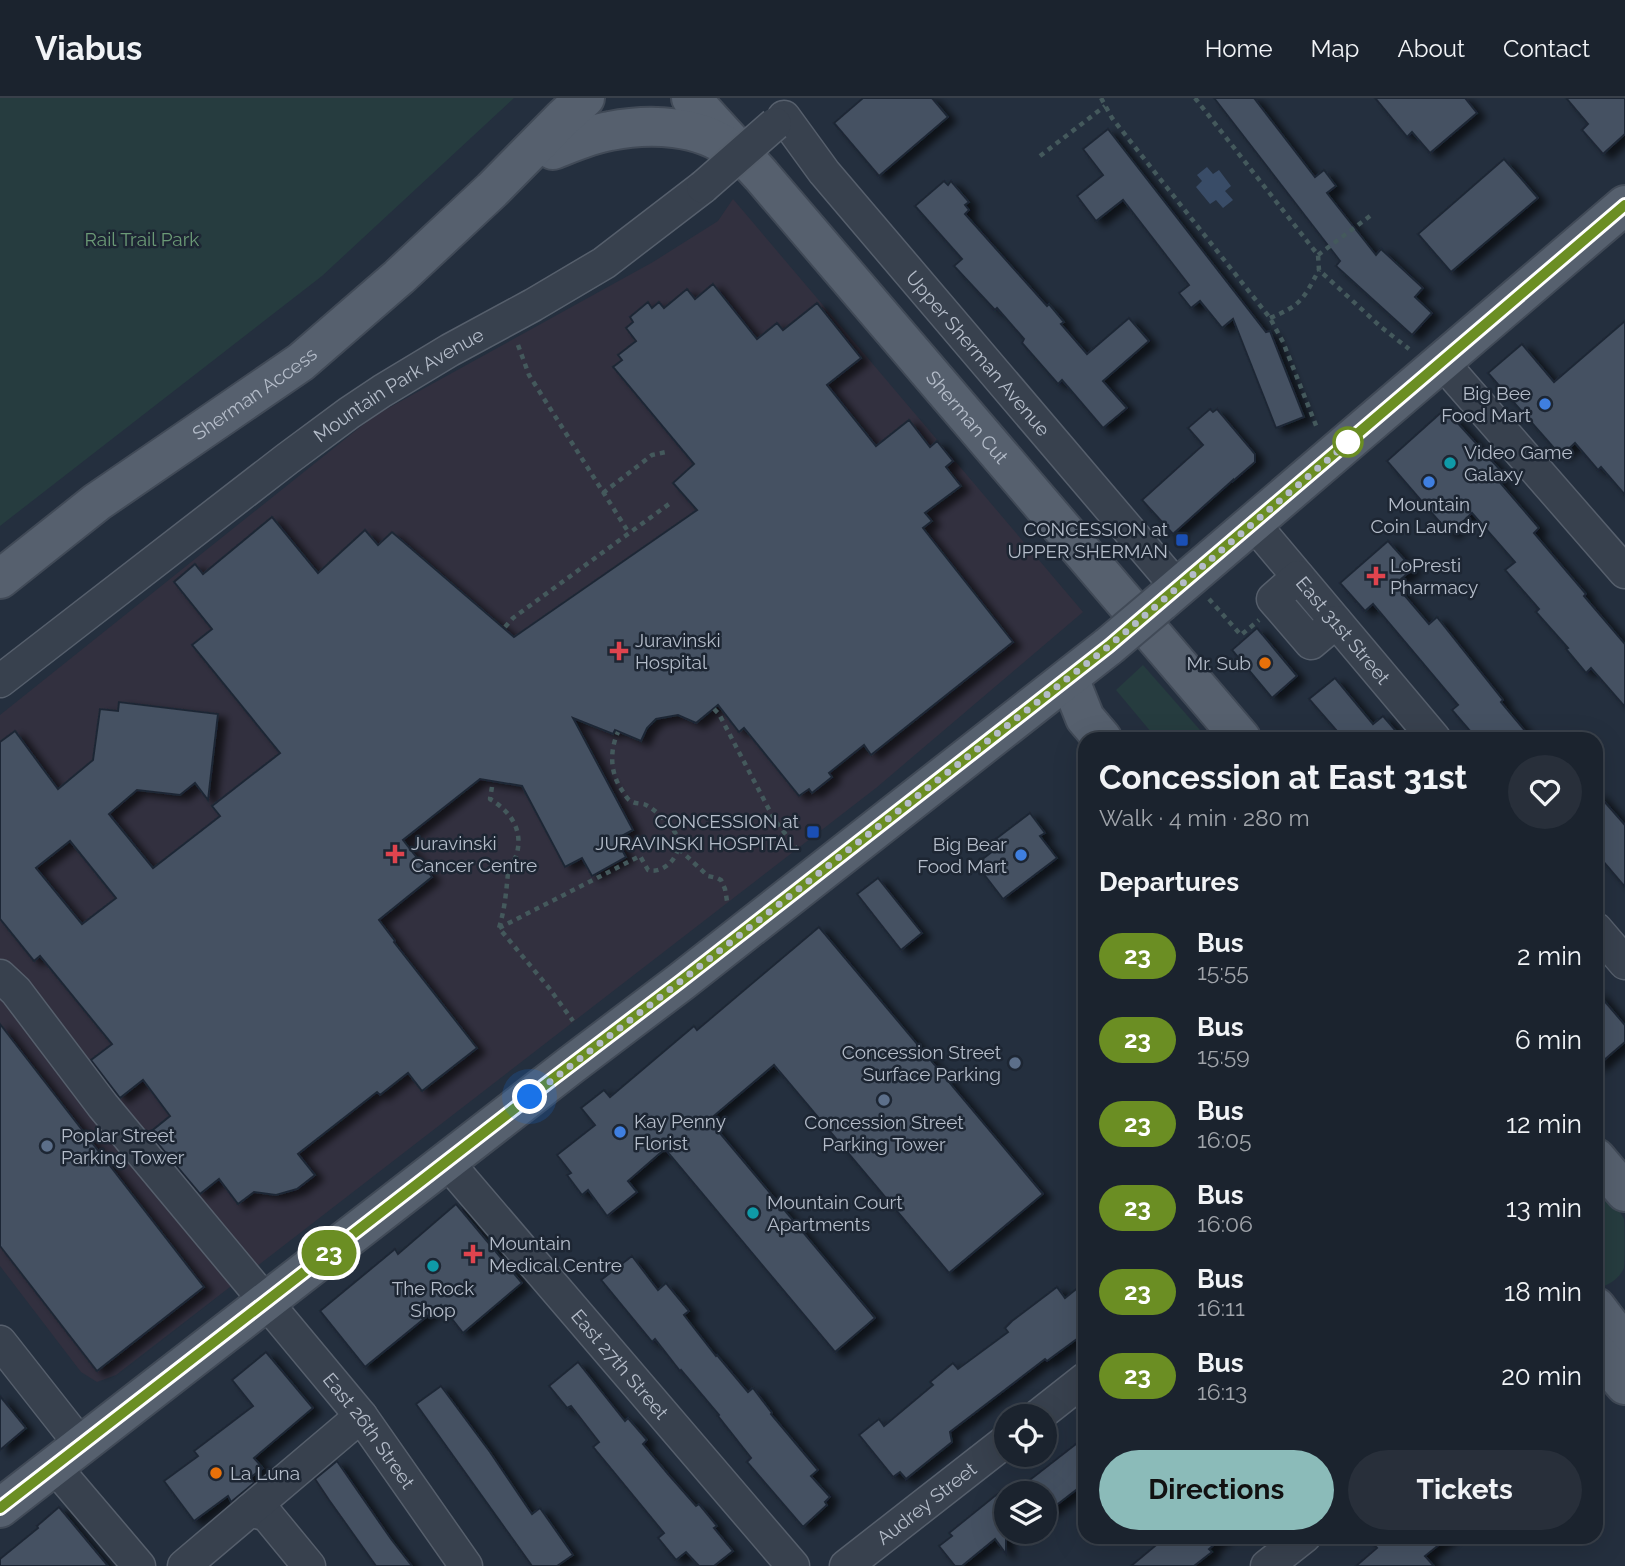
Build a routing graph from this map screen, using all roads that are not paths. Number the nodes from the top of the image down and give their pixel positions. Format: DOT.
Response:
graph roads {
  1 [pos="585,98"];
  2 [pos="625,98"];
  3 [pos="691,98"];
  4 [pos="721,98"];
  5 [pos="787,113"];
  6 [pos="553,150"];
  7 [pos="761,175"];
  8 [pos="492,190"];
  9 [pos="1625,205"];
  10 [pos="1426,355"];
  11 [pos="1253,523"];
  12 [pos="1625,572"];
  13 [pos="0,579"];
  14 [pos="1182,596"];
  15 [pos="1069,678"];
  16 [pos="0,681"];
  17 [pos="1097,732"];
  18 [pos="1236,732"];
  19 [pos="1429,732"];
  20 [pos="1603,937"];
  21 [pos="1625,963"];
  22 [pos="0,976"];
  23 [pos="447,1161"];
  24 [pos="1603,1166"];
  25 [pos="1625,1192"];
  26 [pos="267,1301"];
  27 [pos="1604,1307"];
  28 [pos="0,1342"];
  29 [pos="1625,1345"];
  30 [pos="1603,1359"];
  31 [pos="1078,1385"];
  32 [pos="1625,1385"];
  33 [pos="1053,1404"];
  34 [pos="361,1416"];
  35 [pos="994,1450"];
  36 [pos="67,1455"];
  37 [pos="0,1508"];
  38 [pos="250,1510"];
  39 [pos="1295,1544"];
  40 [pos="139,1566"];
  41 [pos="184,1566"];
  42 [pos="309,1566"];
  43 [pos="466,1566"];
  44 [pos="793,1566"];
  45 [pos="846,1566"];
  46 [pos="1266,1566"];
  1 -- 8 [label="main road, Sherman Access"];
  2 -- 6 [label="main road, Sherman Access"];
  3 -- 7 [label="main road, Sherman Cut"];
  4 -- 7 [label="main road"];
  5 -- 14 [label="street, Upper Sherman Avenue"];
  5 -- 16 [label="street, Mountain Park Avenue, bridge"];
  6 -- 7 [label="main road"];
  6 -- 8 [label="main road, Sherman Access"];
  7 -- 18 [label="main road, Sherman Cut"];
  8 -- 13 [label="main road, Sherman Access"];
  9 -- 10 [label="main road"];
  10 -- 11 [label="main road"];
  10 -- 12 [label="street"];
  11 -- 14 [label="main road"];
  11 -- 19 [label="street, East 31st Street"];
  14 -- 15 [label="main road, bridge"];
  15 -- 17 [label="main road"];
  15 -- 23 [label="main road"];
  20 -- 21 [label="street"];
  22 -- 26 [label="street, East 26th Street"];
  23 -- 26 [label="main road"];
  23 -- 44 [label="street, East 27th Street"];
  24 -- 25 [label="main road"];
  26 -- 34 [label="street, East 26th Street"];
  26 -- 36 [label="main road"];
  27 -- 29 [label="main road"];
  28 -- 36 [label="street"];
  30 -- 32 [label="main road"];
  31 -- 33 [label="street"];
  34 -- 38 [label="street"];
  34 -- 43 [label="street, East 26th Street"];
  35 -- 45 [label="street, Audrey Street"];
  36 -- 37 [label="main road"];
  36 -- 40 [label="street"];
  38 -- 41 [label="street"];
  38 -- 42 [label="street"];
  39 -- 46 [label="street"];
}
